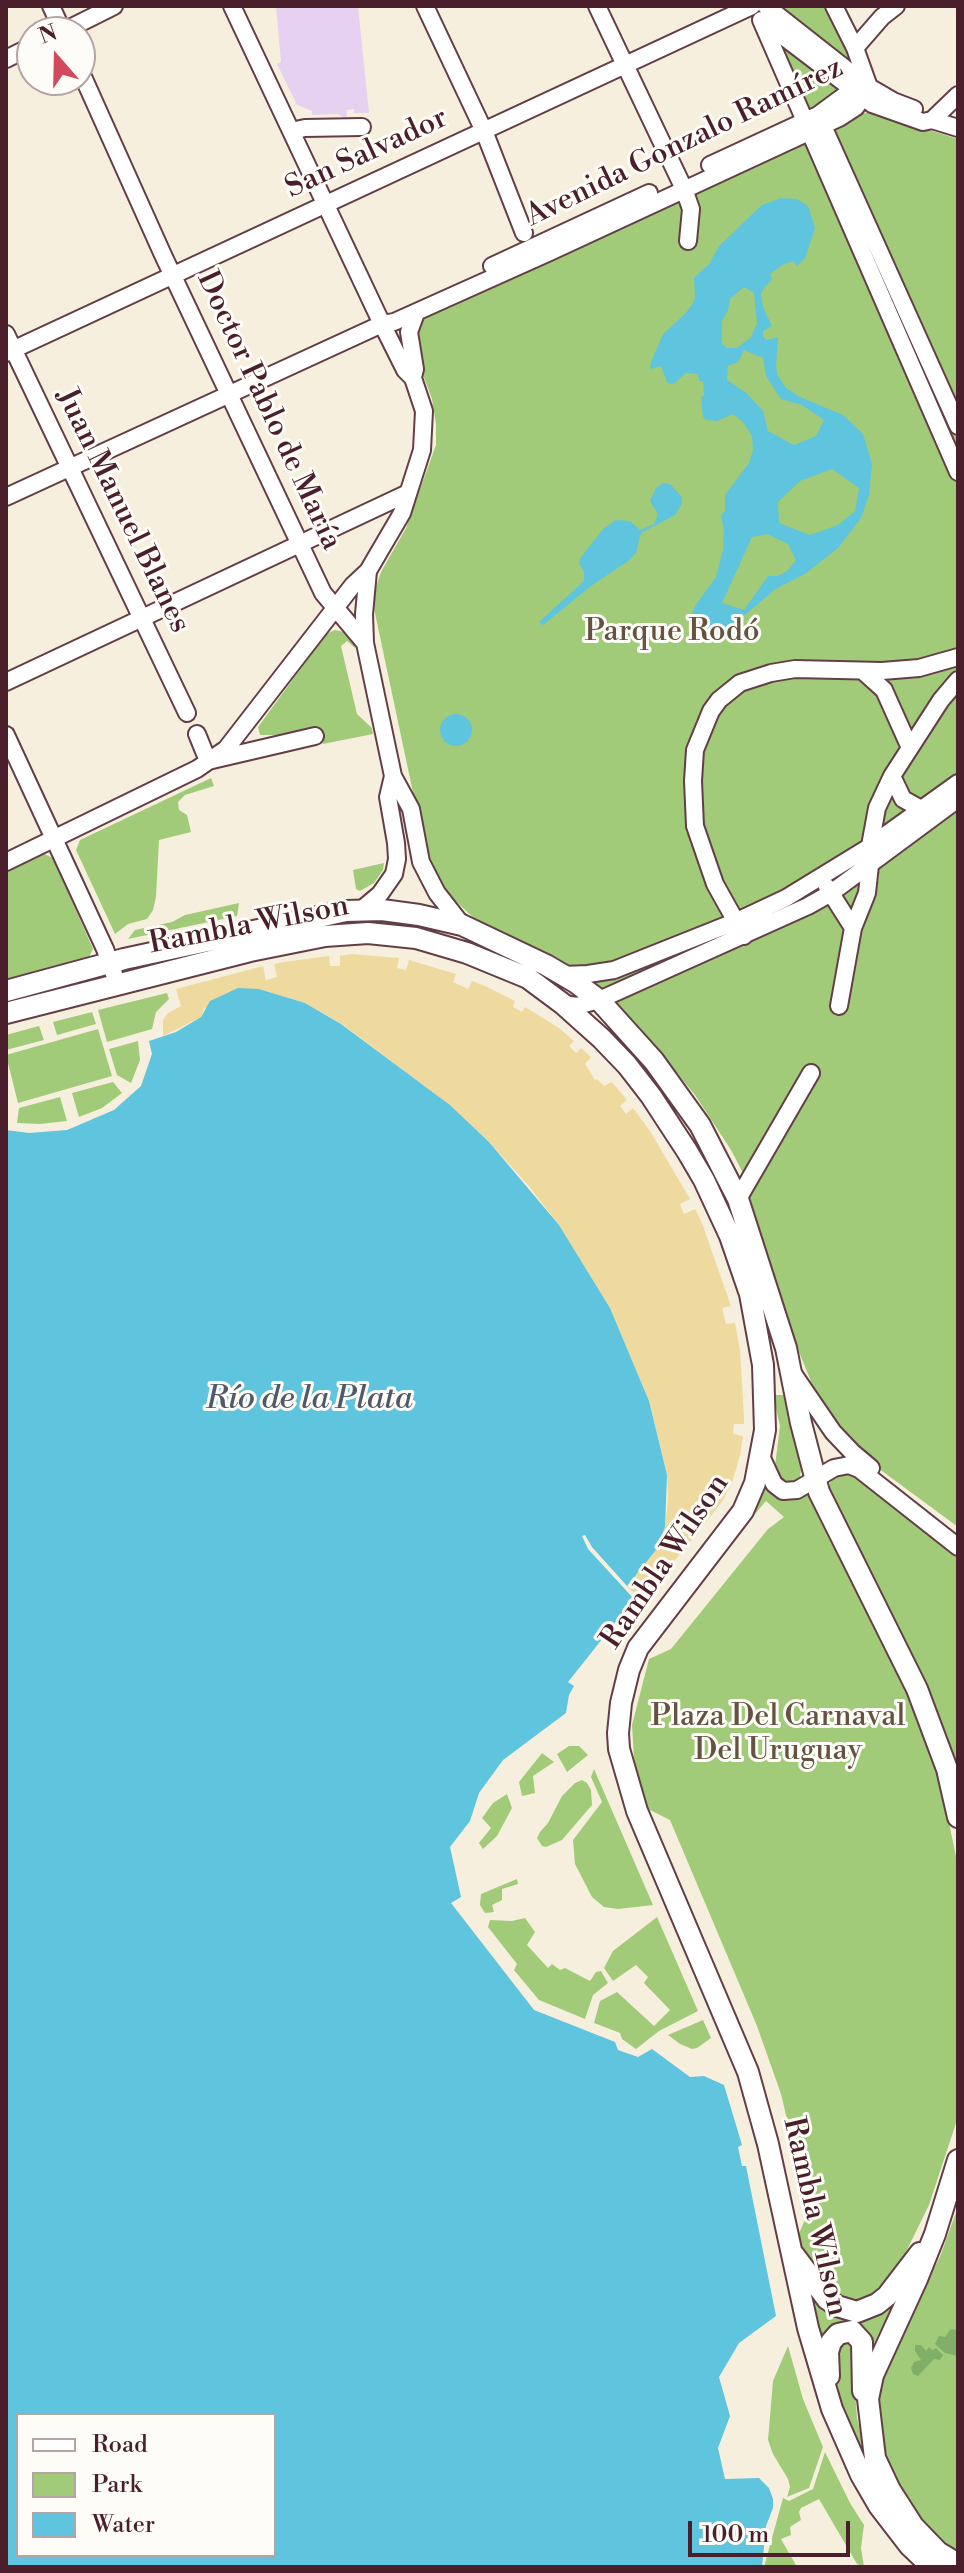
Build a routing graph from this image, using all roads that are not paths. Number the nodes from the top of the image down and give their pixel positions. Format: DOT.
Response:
graph roads {
  1 [pos="114,6"];
  2 [pos="232,6"];
  3 [pos="425,6"];
  4 [pos="597,6"];
  5 [pos="834,6"];
  6 [pos="896,6"];
  7 [pos="754,9"];
  8 [pos="94,16"];
  9 [pos="855,48"];
  10 [pos="624,66"];
  11 [pos="861,92"];
  12 [pos="958,95"];
  13 [pos="92,96"];
  14 [pos="932,120"];
  15 [pos="814,123"];
  16 [pos="362,127"];
  17 [pos="958,128"];
  18 [pos="291,131"];
  19 [pos="484,131"];
  20 [pos="682,184"];
  21 [pos="326,205"];
  22 [pos="524,233"];
  23 [pos="688,241"];
  24 [pos="173,276"];
  25 [pos="416,313"];
  26 [pos="382,324"];
  27 [pos="6,334"];
  28 [pos="10,351"];
  29 [pos="413,378"];
  30 [pos="228,394"];
  31 [pos="958,426"];
  32 [pos="69,466"];
  33 [pos="958,472"];
  34 [pos="408,493"];
  35 [pos="6,497"];
  36 [pos="300,545"];
  37 [pos="368,571"];
  38 [pos="334,610"];
  39 [pos="142,617"];
  40 [pos="365,643"];
  41 [pos="958,657"];
  42 [pos="864,672"];
  43 [pos="958,680"];
  44 [pos="6,682"];
  45 [pos="187,713"];
  46 [pos="197,734"];
  47 [pos="6,735"];
  48 [pos="315,736"];
  49 [pos="910,748"];
  50 [pos="208,761"];
  51 [pos="393,776"];
  52 [pos="892,776"];
  53 [pos="958,783"];
  54 [pos="958,799"];
  55 [pos="921,809"];
  56 [pos="55,838"];
  57 [pos="417,840"];
  58 [pos="396,843"];
  59 [pos="870,846"];
  60 [pos="6,862"];
  61 [pos="870,865"];
  62 [pos="826,886"];
  63 [pos="361,910"];
  64 [pos="462,925"];
  65 [pos="741,928"];
  66 [pos="853,928"];
  67 [pos="111,962"];
  68 [pos="563,975"];
  69 [pos="117,983"];
  70 [pos="6,991"];
  71 [pos="599,1000"];
  72 [pos="563,1004"];
  73 [pos="839,1006"];
  74 [pos="6,1013"];
  75 [pos="811,1073"];
  76 [pos="738,1199"];
  77 [pos="791,1371"];
  78 [pos="761,1456"];
  79 [pos="815,1479"];
  80 [pos="958,1535"];
  81 [pos="958,1547"];
  82 [pos="958,1817"];
  83 [pos="958,2160"];
  84 [pos="935,2234"];
  85 [pos="789,2248"];
  86 [pos="832,2409"];
  87 [pos="868,2414"];
  88 [pos="958,2564"];
  89 [pos="932,2567"];
  1 -- 8 [label="street"];
  2 -- 18 [label="street"];
  3 -- 19 [label="street"];
  4 -- 10 [label="street"];
  5 -- 9 [label="street"];
  6 -- 9 [label="street"];
  7 -- 10 [label="street, San Salvador"];
  7 -- 11 [label="street"];
  7 -- 15 [label="street"];
  9 -- 11 [label="street"];
  10 -- 19 [label="street, San Salvador"];
  10 -- 20 [label="street"];
  11 -- 14 [label="street"];
  11 -- 15 [label="street, Avenida Gonzalo Ramírez"];
  12 -- 14 [label="street"];
  13 -- 24 [label="street, Doctor Pablo de María"];
  14 -- 17 [label="street"];
  15 -- 20 [label="street, Avenida Gonzalo Ramírez"];
  15 -- 31 [label="street"];
  15 -- 33 [label="street"];
  16 -- 18 [label="street"];
  18 -- 21 [label="street"];
  19 -- 21 [label="street, San Salvador"];
  19 -- 22 [label="street"];
  20 -- 23 [label="street"];
  20 -- 25 [label="street, Avenida Gonzalo Ramírez"];
  20 -- 26 [label="street, Avenida Gonzalo Ramírez"];
  21 -- 24 [label="street, San Salvador"];
  21 -- 26 [label="street"];
  24 -- 28 [label="street, San Salvador"];
  24 -- 30 [label="street, Doctor Pablo de María"];
  25 -- 26 [label="street, Avenida Gonzalo Ramírez"];
  25 -- 29 [label="street"];
  26 -- 29 [label="street"];
  26 -- 30 [label="street, Avenida Gonzalo Ramírez"];
  27 -- 28 [label="street, Juan Manuel Blanes"];
  28 -- 32 [label="street, Juan Manuel Blanes"];
  29 -- 34 [label="street"];
  30 -- 32 [label="street, Avenida Gonzalo Ramírez"];
  30 -- 36 [label="street, Doctor Pablo de María"];
  32 -- 35 [label="street, Avenida Gonzalo Ramírez"];
  32 -- 39 [label="street, Juan Manuel Blanes"];
  34 -- 36 [label="street"];
  34 -- 37 [label="street"];
  36 -- 38 [label="street, Doctor Pablo de María"];
  36 -- 39 [label="street"];
  37 -- 38 [label="street"];
  37 -- 40 [label="street"];
  38 -- 40 [label="street, Doctor Pablo de María"];
  38 -- 50 [label="street"];
  39 -- 44 [label="street"];
  39 -- 45 [label="street, Juan Manuel Blanes"];
  40 -- 51 [label="street"];
  41 -- 42 [label="street"];
  42 -- 49 [label="street"];
  42 -- 65 [label="street"];
  43 -- 49 [label="street"];
  46 -- 50 [label="street"];
  47 -- 56 [label="street"];
  48 -- 50 [label="street"];
  49 -- 52 [label="street"];
  50 -- 56 [label="street"];
  51 -- 57 [label="street"];
  51 -- 58 [label="street"];
  52 -- 55 [label="street"];
  52 -- 59 [label="street"];
  53 -- 55 [label="street"];
  54 -- 61 [label="street"];
  55 -- 59 [label="street"];
  56 -- 60 [label="street"];
  56 -- 67 [label="street"];
  57 -- 58 [label="street"];
  57 -- 64 [label="street"];
  58 -- 63 [label="street"];
  59 -- 62 [label="street"];
  61 -- 62 [label="street"];
  61 -- 66 [label="street"];
  62 -- 65 [label="street"];
  62 -- 66 [label="street"];
  63 -- 64 [label="main road, Rambla Wilson"];
  63 -- 67 [label="main road, Rambla Wilson"];
  64 -- 68 [label="main road, Rambla Wilson"];
  65 -- 68 [label="street"];
  65 -- 71 [label="street"];
  66 -- 73 [label="street"];
  67 -- 69 [label="street"];
  67 -- 70 [label="main road, Rambla Wilson"];
  68 -- 71 [label="main road, Rambla Wilson"];
  69 -- 72 [label="main road, Rambla Wilson"];
  69 -- 74 [label="main road, Rambla Wilson"];
  71 -- 72 [label="street"];
  71 -- 76 [label="main road, Rambla Wilson"];
  72 -- 78 [label="main road, Rambla Wilson"];
  75 -- 76 [label="street"];
  76 -- 77 [label="main road, Rambla Wilson"];
  77 -- 79 [label="main road, Rambla Wilson"];
  77 -- 80 [label="street"];
  78 -- 79 [label="street"];
  78 -- 85 [label="main road, Rambla Wilson"];
  79 -- 81 [label="street"];
  79 -- 82 [label="main road, Rambla Wilson"];
  83 -- 84 [label="main road"];
  84 -- 85 [label="main road"];
  84 -- 87 [label="main road"];
  85 -- 86 [label="main road, Rambla Wilson"];
  86 -- 87 [label="main road"];
  86 -- 89 [label="main road, Rambla Wilson"];
  87 -- 88 [label="main road"];
}
